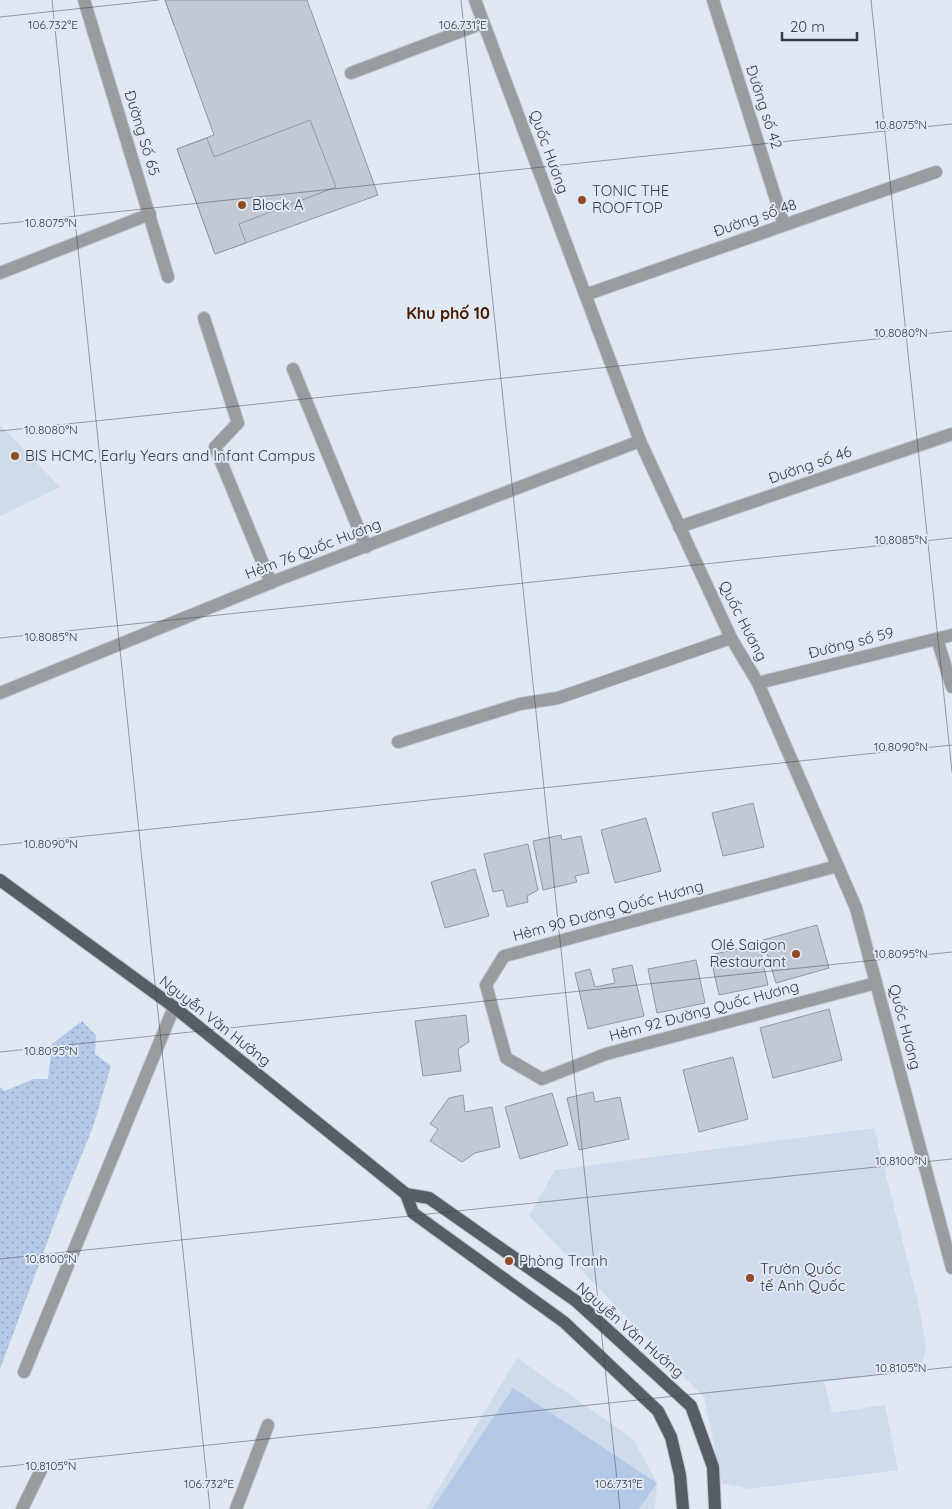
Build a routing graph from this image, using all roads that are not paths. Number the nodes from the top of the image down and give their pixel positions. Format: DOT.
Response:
graph roads {
  1 [pos="84,0"];
  2 [pos="475,0"];
  3 [pos="713,0"];
  4 [pos="483,23"];
  5 [pos="351,73"];
  6 [pos="936,172"];
  7 [pos="150,214"];
  8 [pos="784,225"];
  9 [pos="0,272"];
  10 [pos="168,277"];
  11 [pos="584,295"];
  12 [pos="204,318"];
  13 [pos="293,369"];
  14 [pos="952,434"];
  15 [pos="640,441"];
  16 [pos="679,527"];
  17 [pos="366,547"];
  18 [pos="271,583"];
  19 [pos="952,635"];
  20 [pos="731,638"];
  21 [pos="937,639"];
  22 [pos="758,683"];
  23 [pos="952,687"];
  24 [pos="0,693"];
  25 [pos="398,742"];
  26 [pos="837,866"];
  27 [pos="0,880"];
  28 [pos="876,983"];
  29 [pos="174,1007"];
  30 [pos="542,1079"];
  31 [pos="406,1194"];
  32 [pos="952,1267"];
  33 [pos="24,1372"];
  34 [pos="268,1425"];
  35 [pos="42,1468"];
  36 [pos="22,1509"];
  37 [pos="236,1509"];
  38 [pos="683,1509"];
  39 [pos="715,1509"];
  1 -- 7 [label="street, Đường Số 65"];
  2 -- 4 [label="street, Quốc Hương"];
  3 -- 8 [label="street, Đường số 42"];
  4 -- 5 [label="street"];
  4 -- 11 [label="street, Quốc Hương"];
  6 -- 8 [label="street, Đường số 48"];
  7 -- 9 [label="street"];
  7 -- 10 [label="street, Đường Số 65"];
  8 -- 11 [label="street, Đường số 48"];
  11 -- 15 [label="street, Quốc Hương"];
  12 -- 18 [label="street"];
  13 -- 17 [label="street"];
  14 -- 16 [label="street, Đường số 46"];
  15 -- 16 [label="street, Quốc Hương"];
  15 -- 17 [label="street, Hẻm 76 Quốc Hương"];
  16 -- 20 [label="street, Quốc Hương"];
  17 -- 18 [label="street, Hẻm 76 Quốc Hương"];
  18 -- 24 [label="street, Hẻm 76 Quốc Hương"];
  19 -- 21 [label="street, Đường số 59"];
  20 -- 22 [label="street, Quốc Hương"];
  20 -- 25 [label="street"];
  21 -- 22 [label="street, Đường số 59"];
  21 -- 23 [label="street"];
  22 -- 26 [label="street, Quốc Hương"];
  26 -- 28 [label="street, Quốc Hương"];
  26 -- 30 [label="street, Hẻm 90 Đường Quốc Hương"];
  27 -- 29 [label="main road, Nguyễn Văn Hưởng"];
  28 -- 30 [label="street, Hẻm 92 Đường Quốc Hương"];
  28 -- 32 [label="street, Quốc Hương"];
  29 -- 31 [label="main road, Nguyễn Văn Hưởng"];
  29 -- 33 [label="street"];
  31 -- 38 [label="main road, Nguyễn Văn Hưởng"];
  31 -- 39 [label="main road, Nguyễn Văn Hưởng"];
  34 -- 37 [label="street"];
  35 -- 36 [label="street"];
}
